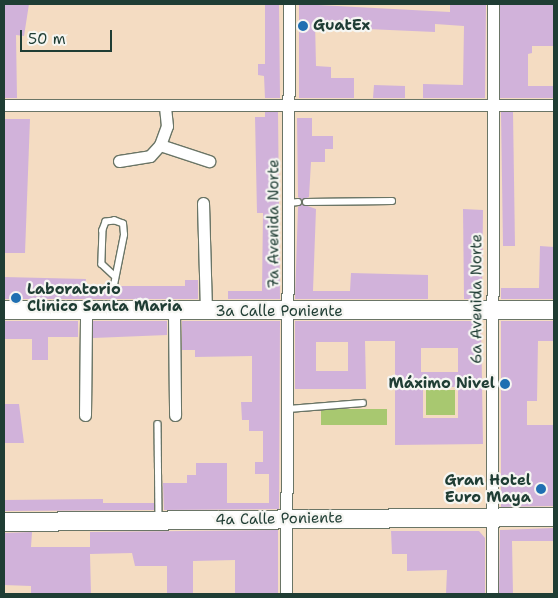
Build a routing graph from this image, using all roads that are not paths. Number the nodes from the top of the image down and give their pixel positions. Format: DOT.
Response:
graph roads {
  1 [pos="289,4"];
  2 [pos="492,4"];
  3 [pos="4,105"];
  4 [pos="554,105"];
  5 [pos="164,106"];
  6 [pos="288,106"];
  7 [pos="492,106"];
  8 [pos="160,145"];
  9 [pos="119,160"];
  10 [pos="209,160"];
  11 [pos="392,201"];
  12 [pos="306,202"];
  13 [pos="203,204"];
  14 [pos="114,275"];
  15 [pos="114,286"];
  16 [pos="4,310"];
  17 [pos="554,310"];
  18 [pos="492,311"];
  19 [pos="86,312"];
  20 [pos="174,312"];
  21 [pos="206,313"];
  22 [pos="289,313"];
  23 [pos="363,403"];
  24 [pos="288,409"];
  25 [pos="85,415"];
  26 [pos="174,415"];
  27 [pos="158,424"];
  28 [pos="554,517"];
  29 [pos="287,518"];
  30 [pos="492,518"];
  31 [pos="159,520"];
  32 [pos="4,522"];
  33 [pos="286,594"];
  34 [pos="492,594"];
  1 -- 6 [label="street, 7a Avenida Norte"];
  2 -- 7 [label="street, 6a Avenida Norte"];
  3 -- 5 [label="street"];
  4 -- 7 [label="street"];
  5 -- 6 [label="street"];
  5 -- 8 [label="street"];
  6 -- 7 [label="street"];
  6 -- 22 [label="street, 7a Avenida Norte"];
  7 -- 18 [label="street, 6a Avenida Norte"];
  8 -- 9 [label="street"];
  8 -- 10 [label="street"];
  11 -- 12 [label="lane"];
  13 -- 21 [label="street"];
  14 -- 14 [label="lane"];
  14 -- 15 [label="lane"];
  16 -- 19 [label="main road, 3a Calle Poniente"];
  17 -- 18 [label="main road, 3a Calle Poniente"];
  18 -- 22 [label="main road, 3a Calle Poniente"];
  18 -- 30 [label="street, 6a Avenida Norte"];
  19 -- 20 [label="main road, 3a Calle Poniente"];
  19 -- 25 [label="street"];
  20 -- 21 [label="main road, 3a Calle Poniente"];
  20 -- 26 [label="street"];
  21 -- 22 [label="main road, 3a Calle Poniente"];
  22 -- 24 [label="street, 7a Avenida Norte"];
  23 -- 24 [label="lane"];
  24 -- 29 [label="street, 7a Avenida Norte"];
  27 -- 31 [label="lane"];
  28 -- 30 [label="main road, 4a Calle Poniente"];
  29 -- 30 [label="main road, 4a Calle Poniente"];
  29 -- 31 [label="main road, 4a Calle Poniente"];
  29 -- 33 [label="street, 7a Avenida Norte"];
  30 -- 34 [label="street, 6a Avenida Norte"];
  31 -- 32 [label="main road, 4a Calle Poniente"];
}
